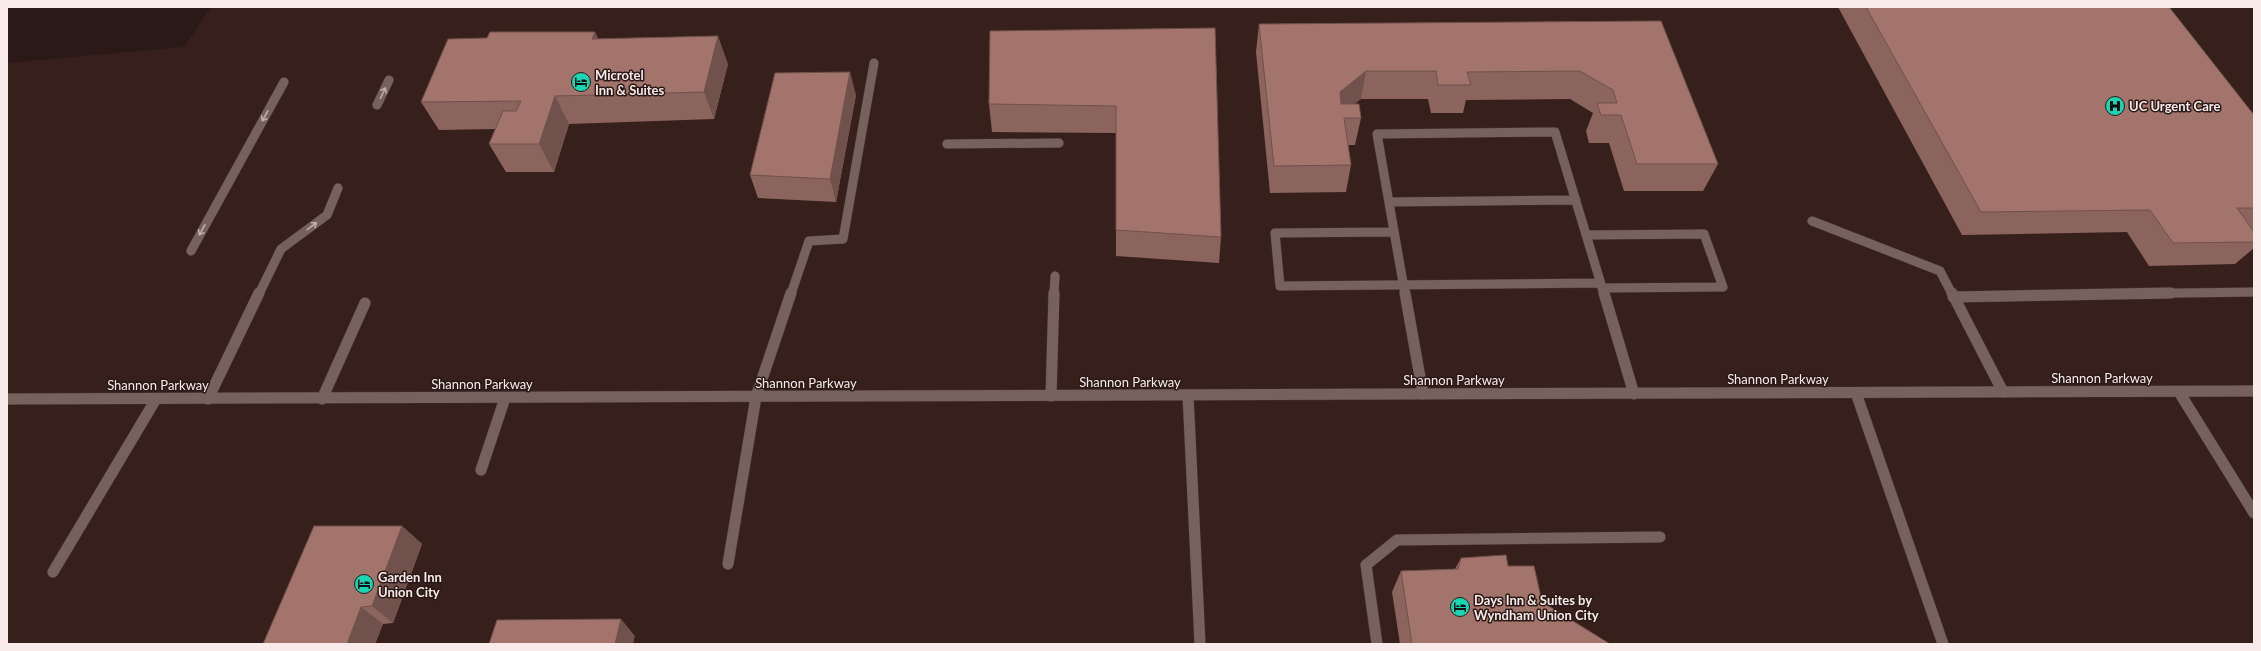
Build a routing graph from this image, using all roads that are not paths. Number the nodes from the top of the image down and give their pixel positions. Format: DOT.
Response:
graph roads {
  1 [pos="874,63"];
  2 [pos="389,80"];
  3 [pos="284,82"];
  4 [pos="377,105"];
  5 [pos="1059,143"];
  6 [pos="947,144"];
  7 [pos="338,188"];
  8 [pos="1576,200"];
  9 [pos="1389,202"];
  10 [pos="1812,220"];
  11 [pos="1394,232"];
  12 [pos="1586,235"];
  13 [pos="191,251"];
  14 [pos="1055,276"];
  15 [pos="1404,285"];
  16 [pos="1601,285"];
  17 [pos="2254,292"];
  18 [pos="1953,297"];
  19 [pos="365,303"];
  20 [pos="2254,391"];
  21 [pos="2003,392"];
  22 [pos="2179,392"];
  23 [pos="1856,393"];
  24 [pos="1423,394"];
  25 [pos="1634,394"];
  26 [pos="1188,395"];
  27 [pos="1051,396"];
  28 [pos="756,397"];
  29 [pos="505,398"];
  30 [pos="7,399"];
  31 [pos="156,399"];
  32 [pos="208,399"];
  33 [pos="322,399"];
  34 [pos="481,470"];
  35 [pos="2254,513"];
  36 [pos="1660,537"];
  37 [pos="728,564"];
  38 [pos="53,572"];
  39 [pos="1200,644"];
  40 [pos="1377,644"];
  41 [pos="1943,644"];
  1 -- 28 [label="street"];
  4 -- 2 [label="street, one-way"];
  3 -- 13 [label="street, one-way"];
  5 -- 6 [label="street"];
  32 -- 7 [label="street, one-way"];
  8 -- 9 [label="street"];
  8 -- 9 [label="street"];
  8 -- 12 [label="street"];
  9 -- 11 [label="street"];
  10 -- 18 [label="street"];
  11 -- 15 [label="street"];
  11 -- 15 [label="street"];
  12 -- 16 [label="street"];
  12 -- 16 [label="street"];
  14 -- 27 [label="street"];
  15 -- 16 [label="street"];
  15 -- 24 [label="street"];
  16 -- 25 [label="street"];
  17 -- 18 [label="street"];
  18 -- 21 [label="street"];
  19 -- 33 [label="street"];
  20 -- 22 [label="street, Shannon Parkway"];
  21 -- 22 [label="street, Shannon Parkway"];
  21 -- 23 [label="street, Shannon Parkway"];
  22 -- 35 [label="street"];
  23 -- 25 [label="street, Shannon Parkway"];
  23 -- 41 [label="street"];
  24 -- 25 [label="street, Shannon Parkway"];
  24 -- 26 [label="street, Shannon Parkway"];
  26 -- 27 [label="street, Shannon Parkway"];
  26 -- 39 [label="street"];
  27 -- 28 [label="street, Shannon Parkway"];
  28 -- 29 [label="street, Shannon Parkway"];
  28 -- 37 [label="street"];
  29 -- 33 [label="street, Shannon Parkway"];
  29 -- 34 [label="street"];
  30 -- 31 [label="street, Shannon Parkway"];
  31 -- 32 [label="street, Shannon Parkway"];
  31 -- 38 [label="street"];
  32 -- 33 [label="street, Shannon Parkway"];
  36 -- 40 [label="street"];
}
